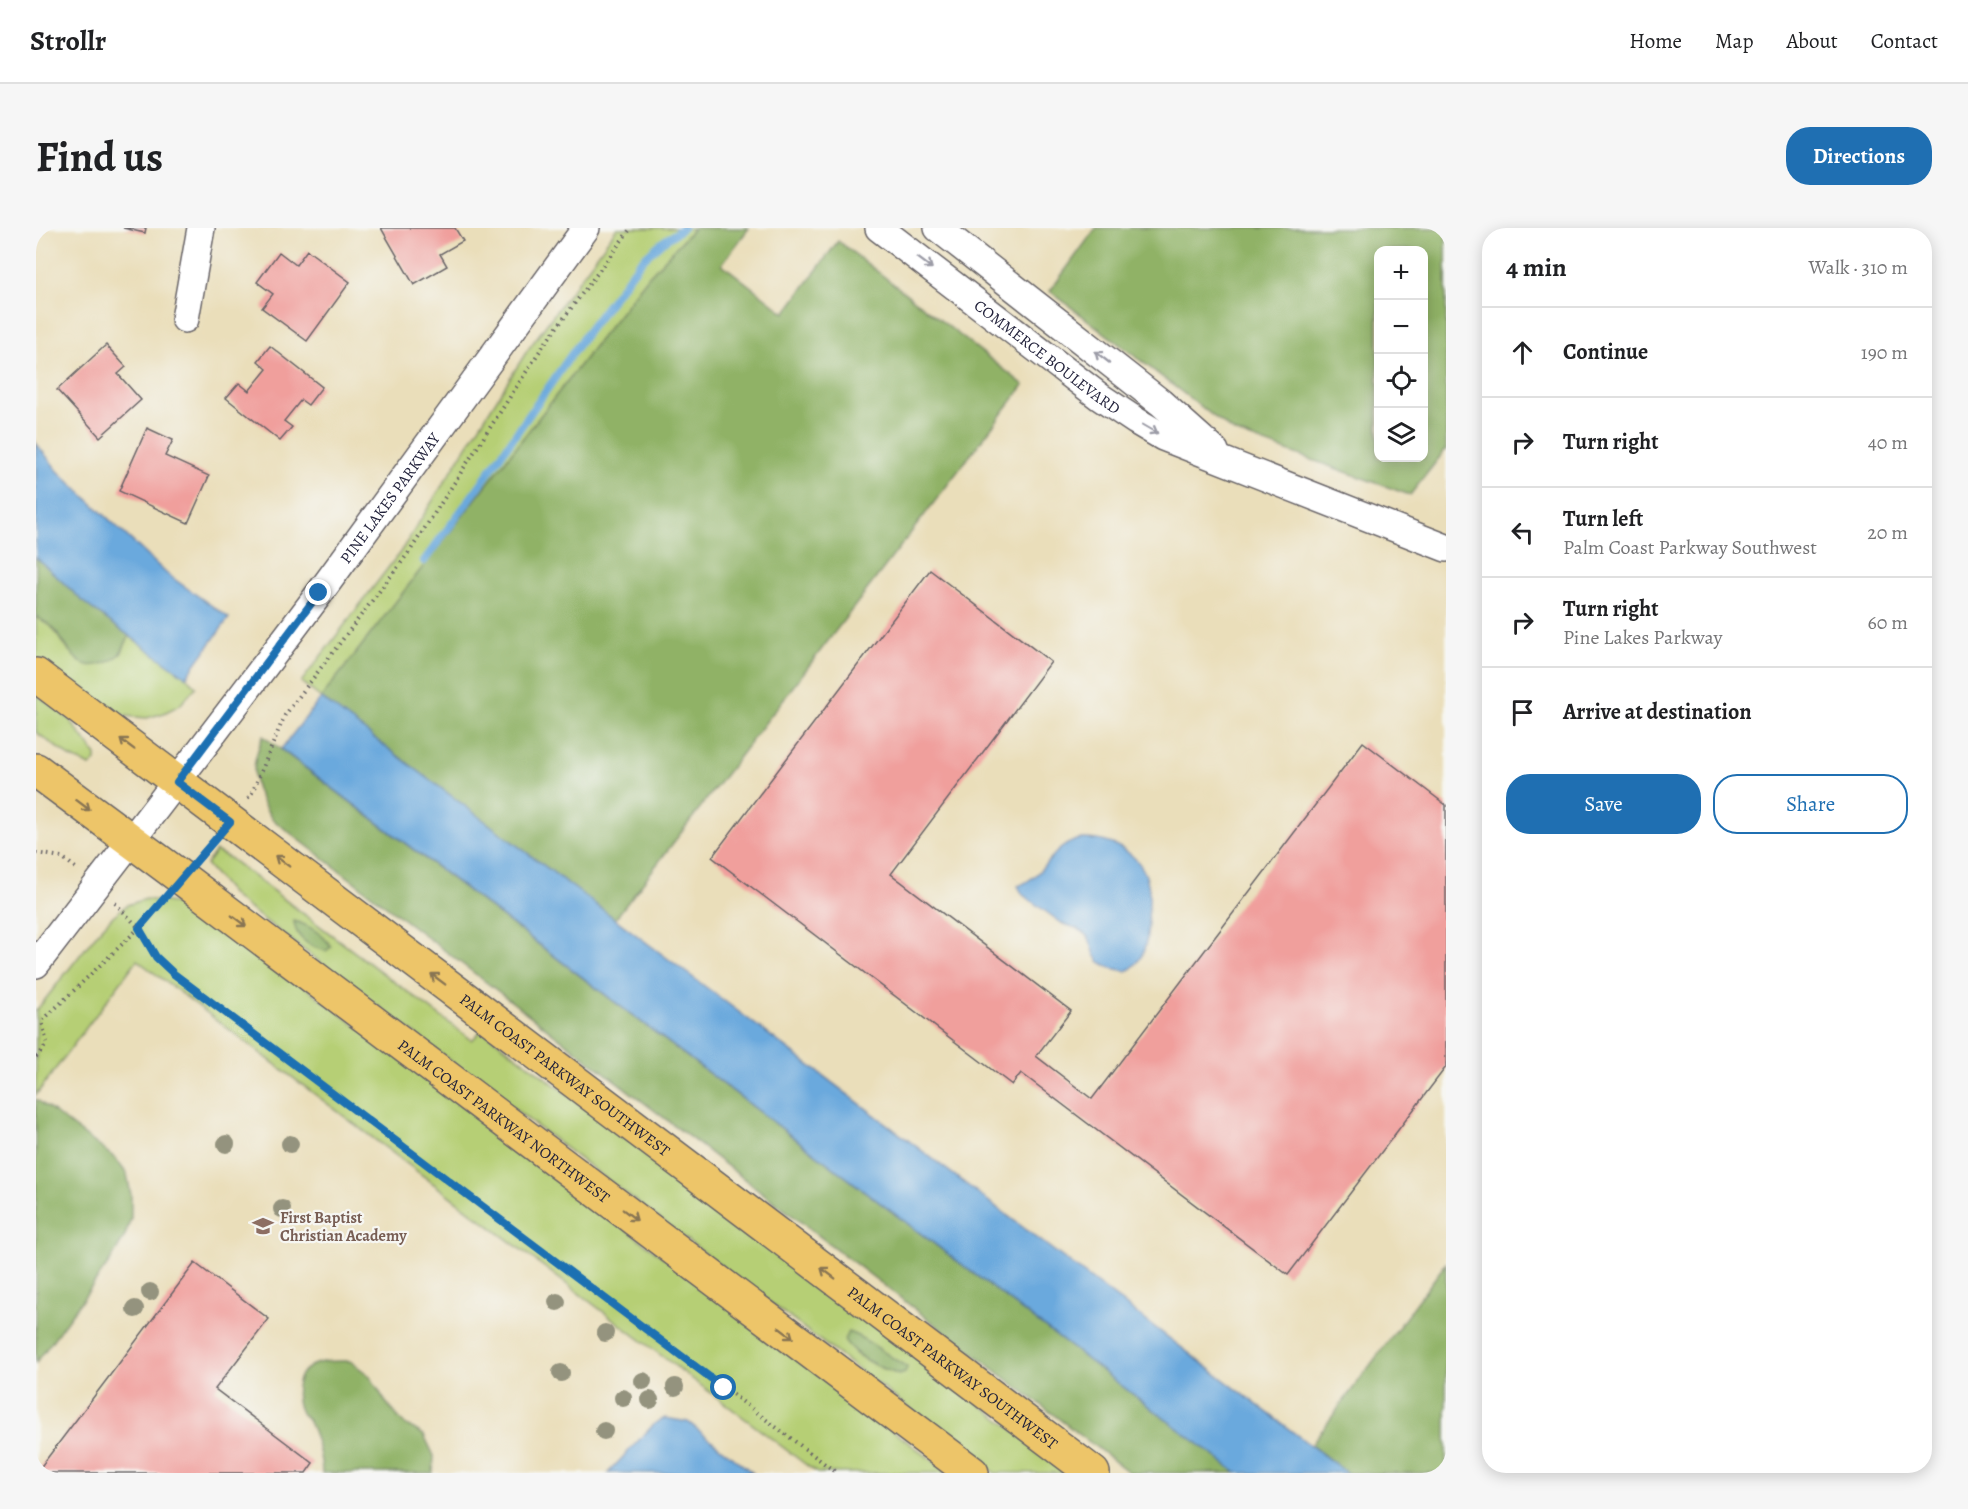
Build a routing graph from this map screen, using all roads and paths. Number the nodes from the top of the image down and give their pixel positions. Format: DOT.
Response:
graph roads {
  1 [pos="201,228"];
  2 [pos="586,228"];
  3 [pos="631,228"];
  4 [pos="879,228"];
  5 [pos="938,228"];
  6 [pos="185,319"];
  7 [pos="1227,462"];
  8 [pos="1446,548"];
  9 [pos="36,675"];
  10 [pos="36,770"];
  11 [pos="177,782"];
  12 [pos="230,822"];
  13 [pos="130,840"];
  14 [pos="36,853"];
  15 [pos="62,857"];
  16 [pos="183,879"];
  17 [pos="121,909"];
  18 [pos="139,928"];
  19 [pos="36,964"];
  20 [pos="36,1057"];
  21 [pos="837,1473"];
  22 [pos="972,1473"];
  23 [pos="1093,1473"];
  1 -- 6 [label="street"];
  2 -- 11 [label="street, PINE LAKES PARKWAY"];
  3 -- 12 [label="path"];
  4 -- 7 [label="street, COMMERCE BOULEVARD, one-way"];
  7 -- 5 [label="street, COMMERCE BOULEVARD, one-way"];
  7 -- 8 [label="street, COMMERCE BOULEVARD"];
  11 -- 9 [label="main road, PALM COAST PARKWAY SOUTHWEST, one-way"];
  10 -- 13 [label="main road, PALM COAST PARKWAY NORTHWEST, one-way"];
  11 -- 12 [label="main road, PALM COAST PARKWAY SOUTHWEST"];
  11 -- 13 [label="street, PINE LAKES PARKWAY"];
  12 -- 16 [label="path"];
  23 -- 12 [label="main road, PALM COAST PARKWAY SOUTHWEST, one-way"];
  13 -- 16 [label="main road, PALM COAST PARKWAY NORTHWEST"];
  13 -- 19 [label="street, PINE LAKES PARKWAY"];
  14 -- 15 [label="path"];
  16 -- 18 [label="path"];
  16 -- 22 [label="main road, PALM COAST PARKWAY NORTHWEST, one-way"];
  17 -- 18 [label="path"];
  18 -- 20 [label="path"];
  18 -- 21 [label="path"];
}
